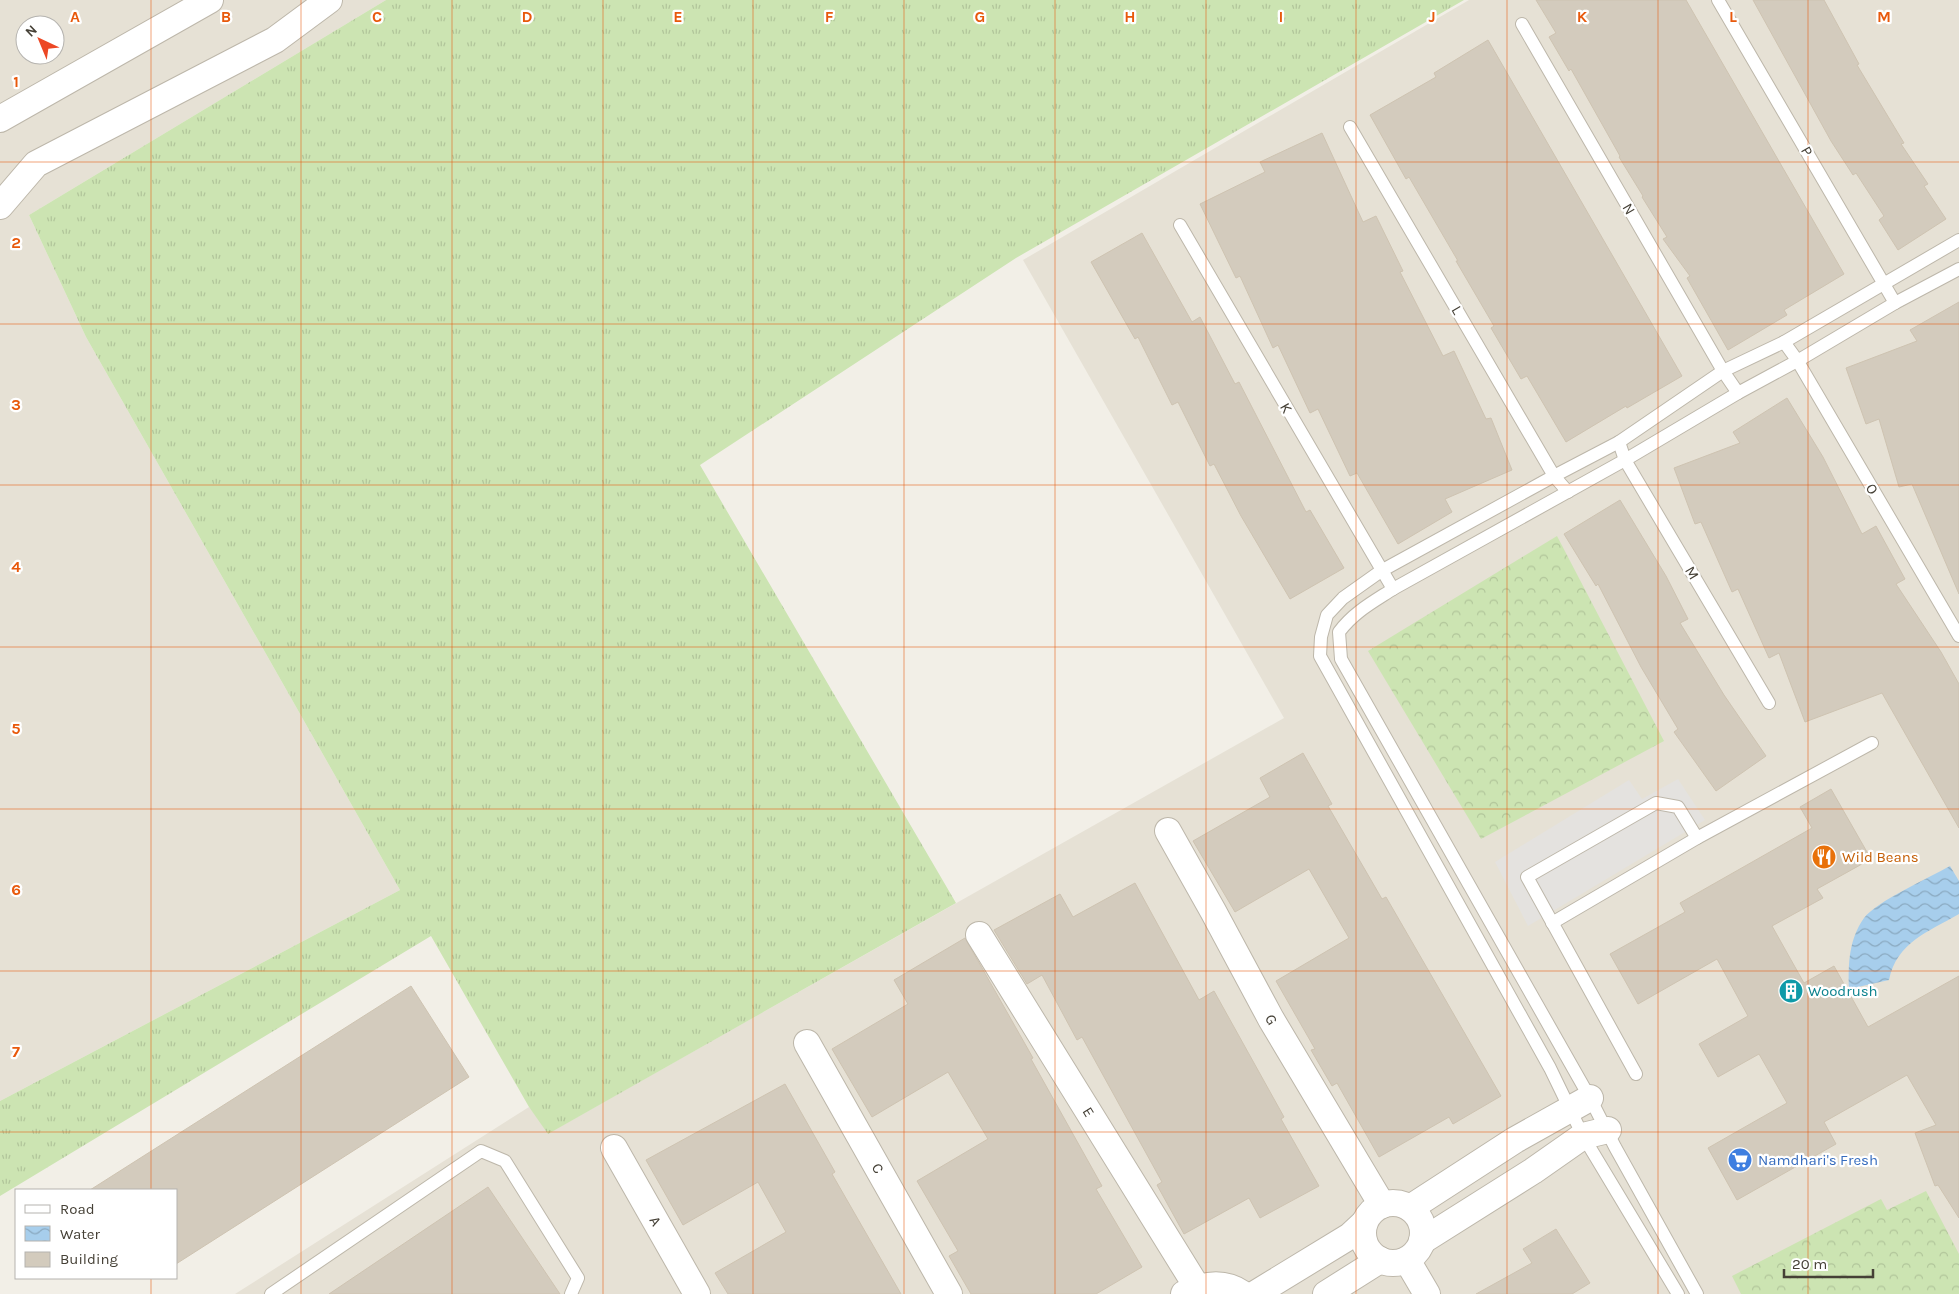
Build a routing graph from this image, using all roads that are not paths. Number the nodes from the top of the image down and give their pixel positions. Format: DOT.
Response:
graph roads {
  1 [pos="210,0"];
  2 [pos="329,0"];
  3 [pos="1718,0"];
  4 [pos="1522,24"];
  5 [pos="0,120"];
  6 [pos="1350,127"];
  7 [pos="4,192"];
  8 [pos="1180,225"];
  9 [pos="1957,245"];
  10 [pos="1959,269"];
  11 [pos="1884,283"];
  12 [pos="1895,303"];
  13 [pos="1784,342"];
  14 [pos="1797,360"];
  15 [pos="1723,371"];
  16 [pos="1738,393"];
  17 [pos="1619,442"];
  18 [pos="1626,460"];
  19 [pos="1554,476"];
  20 [pos="1568,492"];
  21 [pos="1381,571"];
  22 [pos="1393,589"];
  23 [pos="1959,636"];
  24 [pos="1769,703"];
  25 [pos="1872,743"];
  26 [pos="1168,831"];
  27 [pos="1696,838"];
  28 [pos="1552,923"];
  29 [pos="979,935"];
  30 [pos="807,1043"];
  31 [pos="1636,1074"];
  32 [pos="1579,1104"];
  33 [pos="1596,1133"];
  34 [pos="614,1148"];
  35 [pos="1410,1208"];
  36 [pos="1373,1214"];
  37 [pos="1415,1250"];
  38 [pos="1380,1260"];
  39 [pos="1190,1291"];
  40 [pos="271,1294"];
  41 [pos="570,1294"];
  42 [pos="697,1294"];
  43 [pos="949,1294"];
  44 [pos="1243,1294"];
  45 [pos="1255,1294"];
  46 [pos="1326,1294"];
  47 [pos="1427,1294"];
  48 [pos="1678,1294"];
  49 [pos="1697,1294"];
  1 -- 5 [label="street"];
  2 -- 7 [label="street"];
  3 -- 11 [label="lane, P"];
  4 -- 15 [label="lane, N"];
  6 -- 19 [label="lane, L"];
  8 -- 21 [label="lane, K"];
  9 -- 11 [label="lane"];
  10 -- 12 [label="lane"];
  11 -- 12 [label="lane, P"];
  11 -- 13 [label="lane"];
  12 -- 14 [label="lane"];
  13 -- 14 [label="lane, O"];
  13 -- 15 [label="lane"];
  14 -- 16 [label="lane"];
  14 -- 23 [label="lane, O"];
  15 -- 16 [label="lane, N"];
  15 -- 17 [label="lane"];
  16 -- 18 [label="lane"];
  17 -- 18 [label="lane, M"];
  17 -- 19 [label="lane"];
  18 -- 20 [label="lane"];
  18 -- 24 [label="lane, M"];
  19 -- 20 [label="lane, L"];
  19 -- 21 [label="lane"];
  20 -- 22 [label="lane"];
  21 -- 22 [label="lane, K"];
  21 -- 32 [label="lane"];
  22 -- 32 [label="lane"];
  25 -- 27 [label="lane"];
  26 -- 36 [label="street, G"];
  27 -- 28 [label="lane"];
  27 -- 28 [label="lane"];
  28 -- 31 [label="lane"];
  29 -- 39 [label="street, E"];
  30 -- 43 [label="street, C"];
  32 -- 33 [label="lane"];
  32 -- 33 [label="lane"];
  32 -- 35 [label="street"];
  33 -- 37 [label="street"];
  33 -- 48 [label="lane"];
  33 -- 49 [label="lane"];
  34 -- 42 [label="street, A"];
  35 -- 36 [label="street"];
  35 -- 37 [label="street"];
  36 -- 38 [label="street"];
  36 -- 45 [label="street"];
  37 -- 38 [label="street"];
  37 -- 47 [label="street"];
  38 -- 46 [label="street"];
  39 -- 44 [label="street"];
  40 -- 41 [label="lane"];
}
